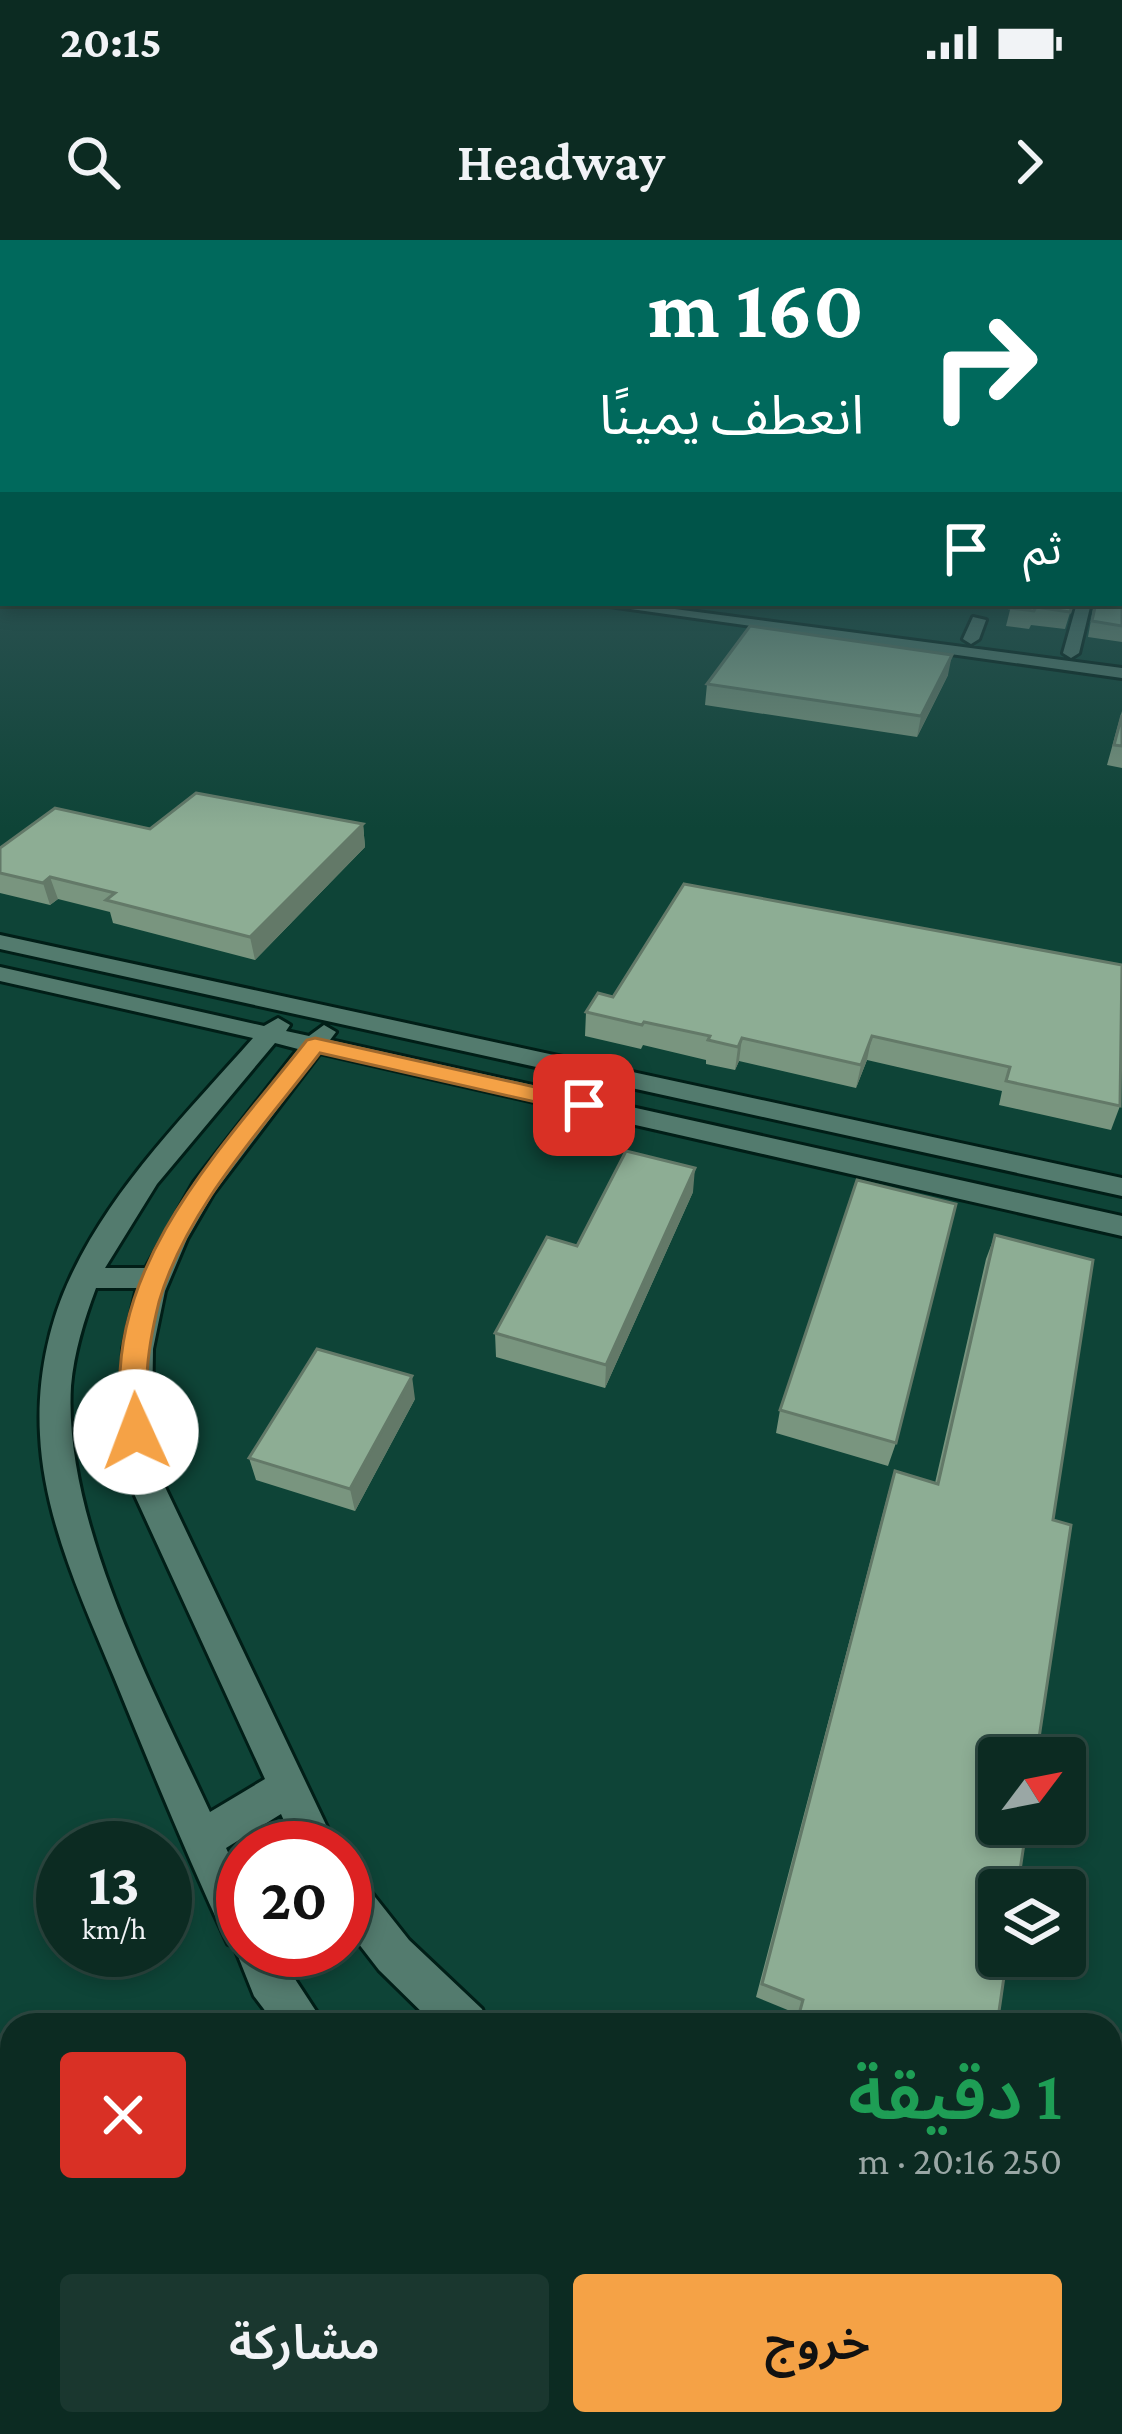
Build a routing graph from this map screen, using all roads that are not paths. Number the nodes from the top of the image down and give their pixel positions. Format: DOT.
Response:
graph roads {
  1 [pos="749,623"];
  2 [pos="853,623"];
  3 [pos="977,623"];
  4 [pos="1079,623"];
  5 [pos="971,639"];
  6 [pos="1071,652"];
  7 [pos="1122,659"];
  8 [pos="1122,673"];
  9 [pos="0,942"];
  10 [pos="0,974"];
  11 [pos="293,1006"];
  12 [pos="337,1016"];
  13 [pos="269,1035"];
  14 [pos="315,1045"];
  15 [pos="1122,1187"];
  16 [pos="1122,1226"];
  17 [pos="84,1278"];
  18 [pos="153,1278"];
  19 [pos="286,1788"];
  20 [pos="303,1821"];
  21 [pos="200,1841"];
  22 [pos="216,1873"];
  23 [pos="372,1927"];
  24 [pos="267,1977"];
  25 [pos="294,2013"];
  26 [pos="454,2013"];
  1 -- 8 [label="lane"];
  2 -- 5 [label="lane"];
  3 -- 5 [label="lane"];
  4 -- 6 [label="lane"];
  5 -- 6 [label="lane"];
  6 -- 7 [label="lane"];
  9 -- 11 [label="lane"];
  10 -- 13 [label="lane"];
  11 -- 12 [label="lane"];
  11 -- 13 [label="lane"];
  12 -- 14 [label="lane"];
  12 -- 15 [label="lane"];
  13 -- 14 [label="lane"];
  13 -- 17 [label="lane"];
  14 -- 16 [label="lane"];
  14 -- 18 [label="lane"];
  17 -- 18 [label="lane"];
  17 -- 21 [label="lane"];
  18 -- 19 [label="lane"];
  19 -- 20 [label="lane"];
  19 -- 21 [label="lane"];
  21 -- 22 [label="lane"];
  23 -- 26 [label="lane"];
  24 -- 25 [label="lane"];
}
